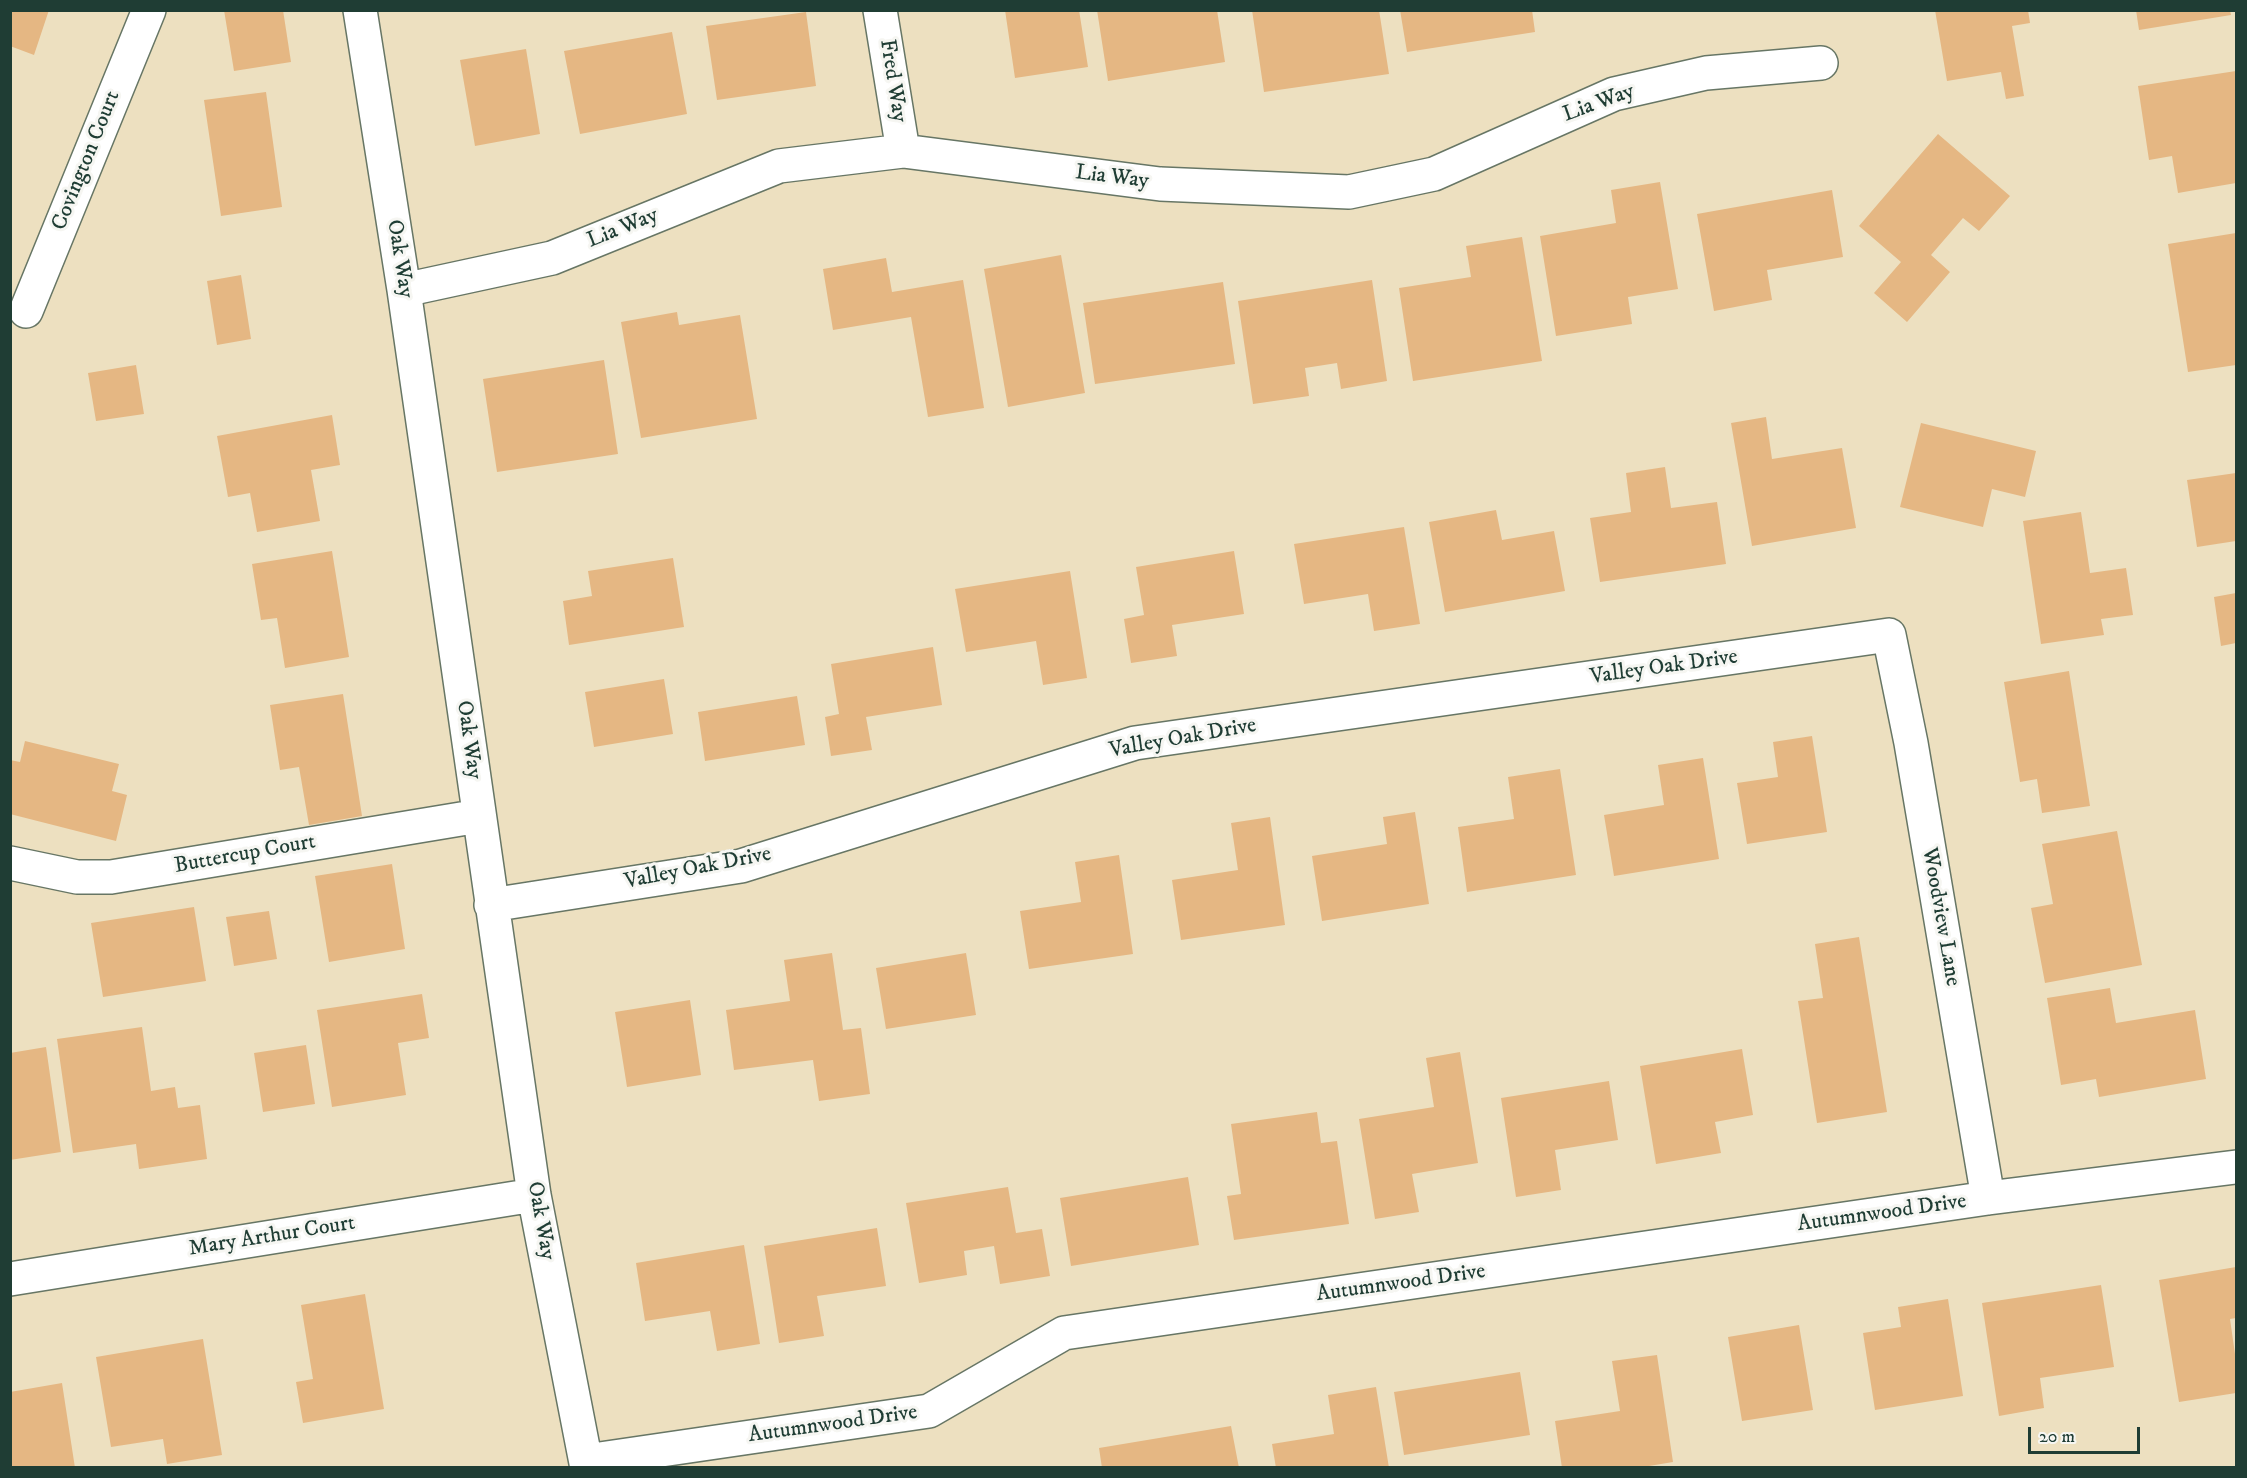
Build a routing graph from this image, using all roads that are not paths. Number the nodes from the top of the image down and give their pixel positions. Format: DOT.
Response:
graph roads {
  1 [pos="149,10"];
  2 [pos="360,10"];
  3 [pos="880,10"];
  4 [pos="1821,63"];
  5 [pos="903,151"];
  6 [pos="404,290"];
  7 [pos="26,311"];
  8 [pos="1889,635"];
  9 [pos="479,816"];
  10 [pos="10,863"];
  11 [pos="491,905"];
  12 [pos="2236,1167"];
  13 [pos="534,1194"];
  14 [pos="1988,1198"];
  15 [pos="10,1279"];
  16 [pos="586,1464"];
  1 -- 7 [label="street, Covington Court"];
  2 -- 6 [label="street, Oak Way"];
  3 -- 5 [label="street, Fred Way"];
  4 -- 5 [label="street, Lia Way"];
  5 -- 6 [label="street, Lia Way"];
  6 -- 9 [label="street, Oak Way"];
  8 -- 11 [label="street, Valley Oak Drive"];
  8 -- 14 [label="street, Woodview Lane"];
  9 -- 10 [label="street, Buttercup Court"];
  9 -- 11 [label="street, Oak Way"];
  11 -- 13 [label="street, Oak Way"];
  12 -- 14 [label="street, Autumnwood Drive"];
  13 -- 15 [label="street, Mary Arthur Court"];
  13 -- 16 [label="street, Oak Way"];
  14 -- 16 [label="street, Autumnwood Drive"];
}
